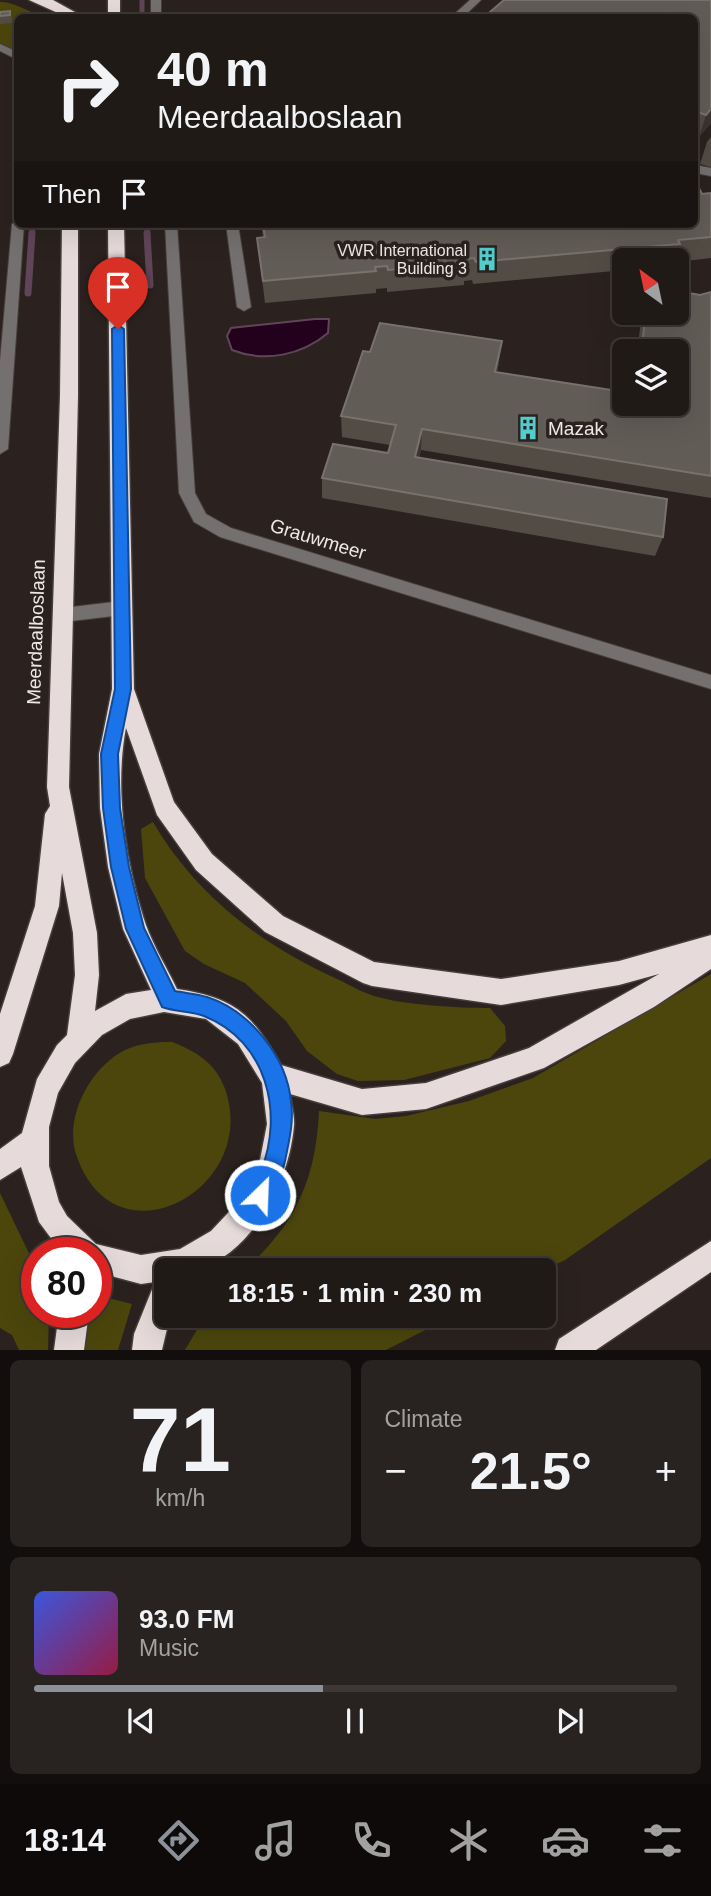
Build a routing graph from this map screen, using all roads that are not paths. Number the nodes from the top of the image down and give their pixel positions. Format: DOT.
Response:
graph roads {
  1 [pos="35,0"];
  2 [pos="476,0"];
  3 [pos="70,14"];
  4 [pos="460,14"];
  5 [pos="18,228"];
  6 [pos="69,228"];
  7 [pos="116,228"];
  8 [pos="171,228"];
  9 [pos="233,228"];
  10 [pos="244,307"];
  11 [pos="0,449"];
  12 [pos="122,608"];
  13 [pos="63,615"];
  14 [pos="711,682"];
  15 [pos="123,689"];
  16 [pos="58,787"];
  17 [pos="711,947"];
  18 [pos="711,954"];
  19 [pos="169,1000"];
  20 [pos="79,1038"];
  21 [pos="0,1054"];
  22 [pos="275,1076"];
  23 [pos="32,1142"];
  24 [pos="0,1166"];
  25 [pos="69,1237"];
  26 [pos="711,1255"];
  27 [pos="198,1258"];
  28 [pos="112,1265"];
  29 [pos="154,1272"];
  30 [pos="154,1321"];
  31 [pos="72,1328"];
  32 [pos="69,1350"];
  33 [pos="147,1350"];
  34 [pos="570,1350"];
  1 -- 3 [label="highway"];
  2 -- 4 [label="street"];
  5 -- 11 [label="street"];
  6 -- 13 [label="highway, Meerdaalboslaan"];
  7 -- 12 [label="highway"];
  8 -- 14 [label="street, Grauwmeer"];
  9 -- 10 [label="street"];
  12 -- 13 [label="street"];
  12 -- 15 [label="highway"];
  13 -- 16 [label="highway, Meerdaalboslaan"];
  15 -- 17 [label="highway"];
  15 -- 19 [label="highway"];
  16 -- 20 [label="highway, Meerdaalboslaan"];
  16 -- 21 [label="highway"];
  18 -- 22 [label="highway"];
  19 -- 20 [label="highway"];
  19 -- 22 [label="highway"];
  20 -- 23 [label="highway"];
  22 -- 27 [label="highway"];
  23 -- 24 [label="highway"];
  23 -- 25 [label="highway"];
  26 -- 34 [label="highway"];
  28 -- 29 [label="highway"];
  30 -- 33 [label="highway"];
  31 -- 32 [label="highway"];
}
